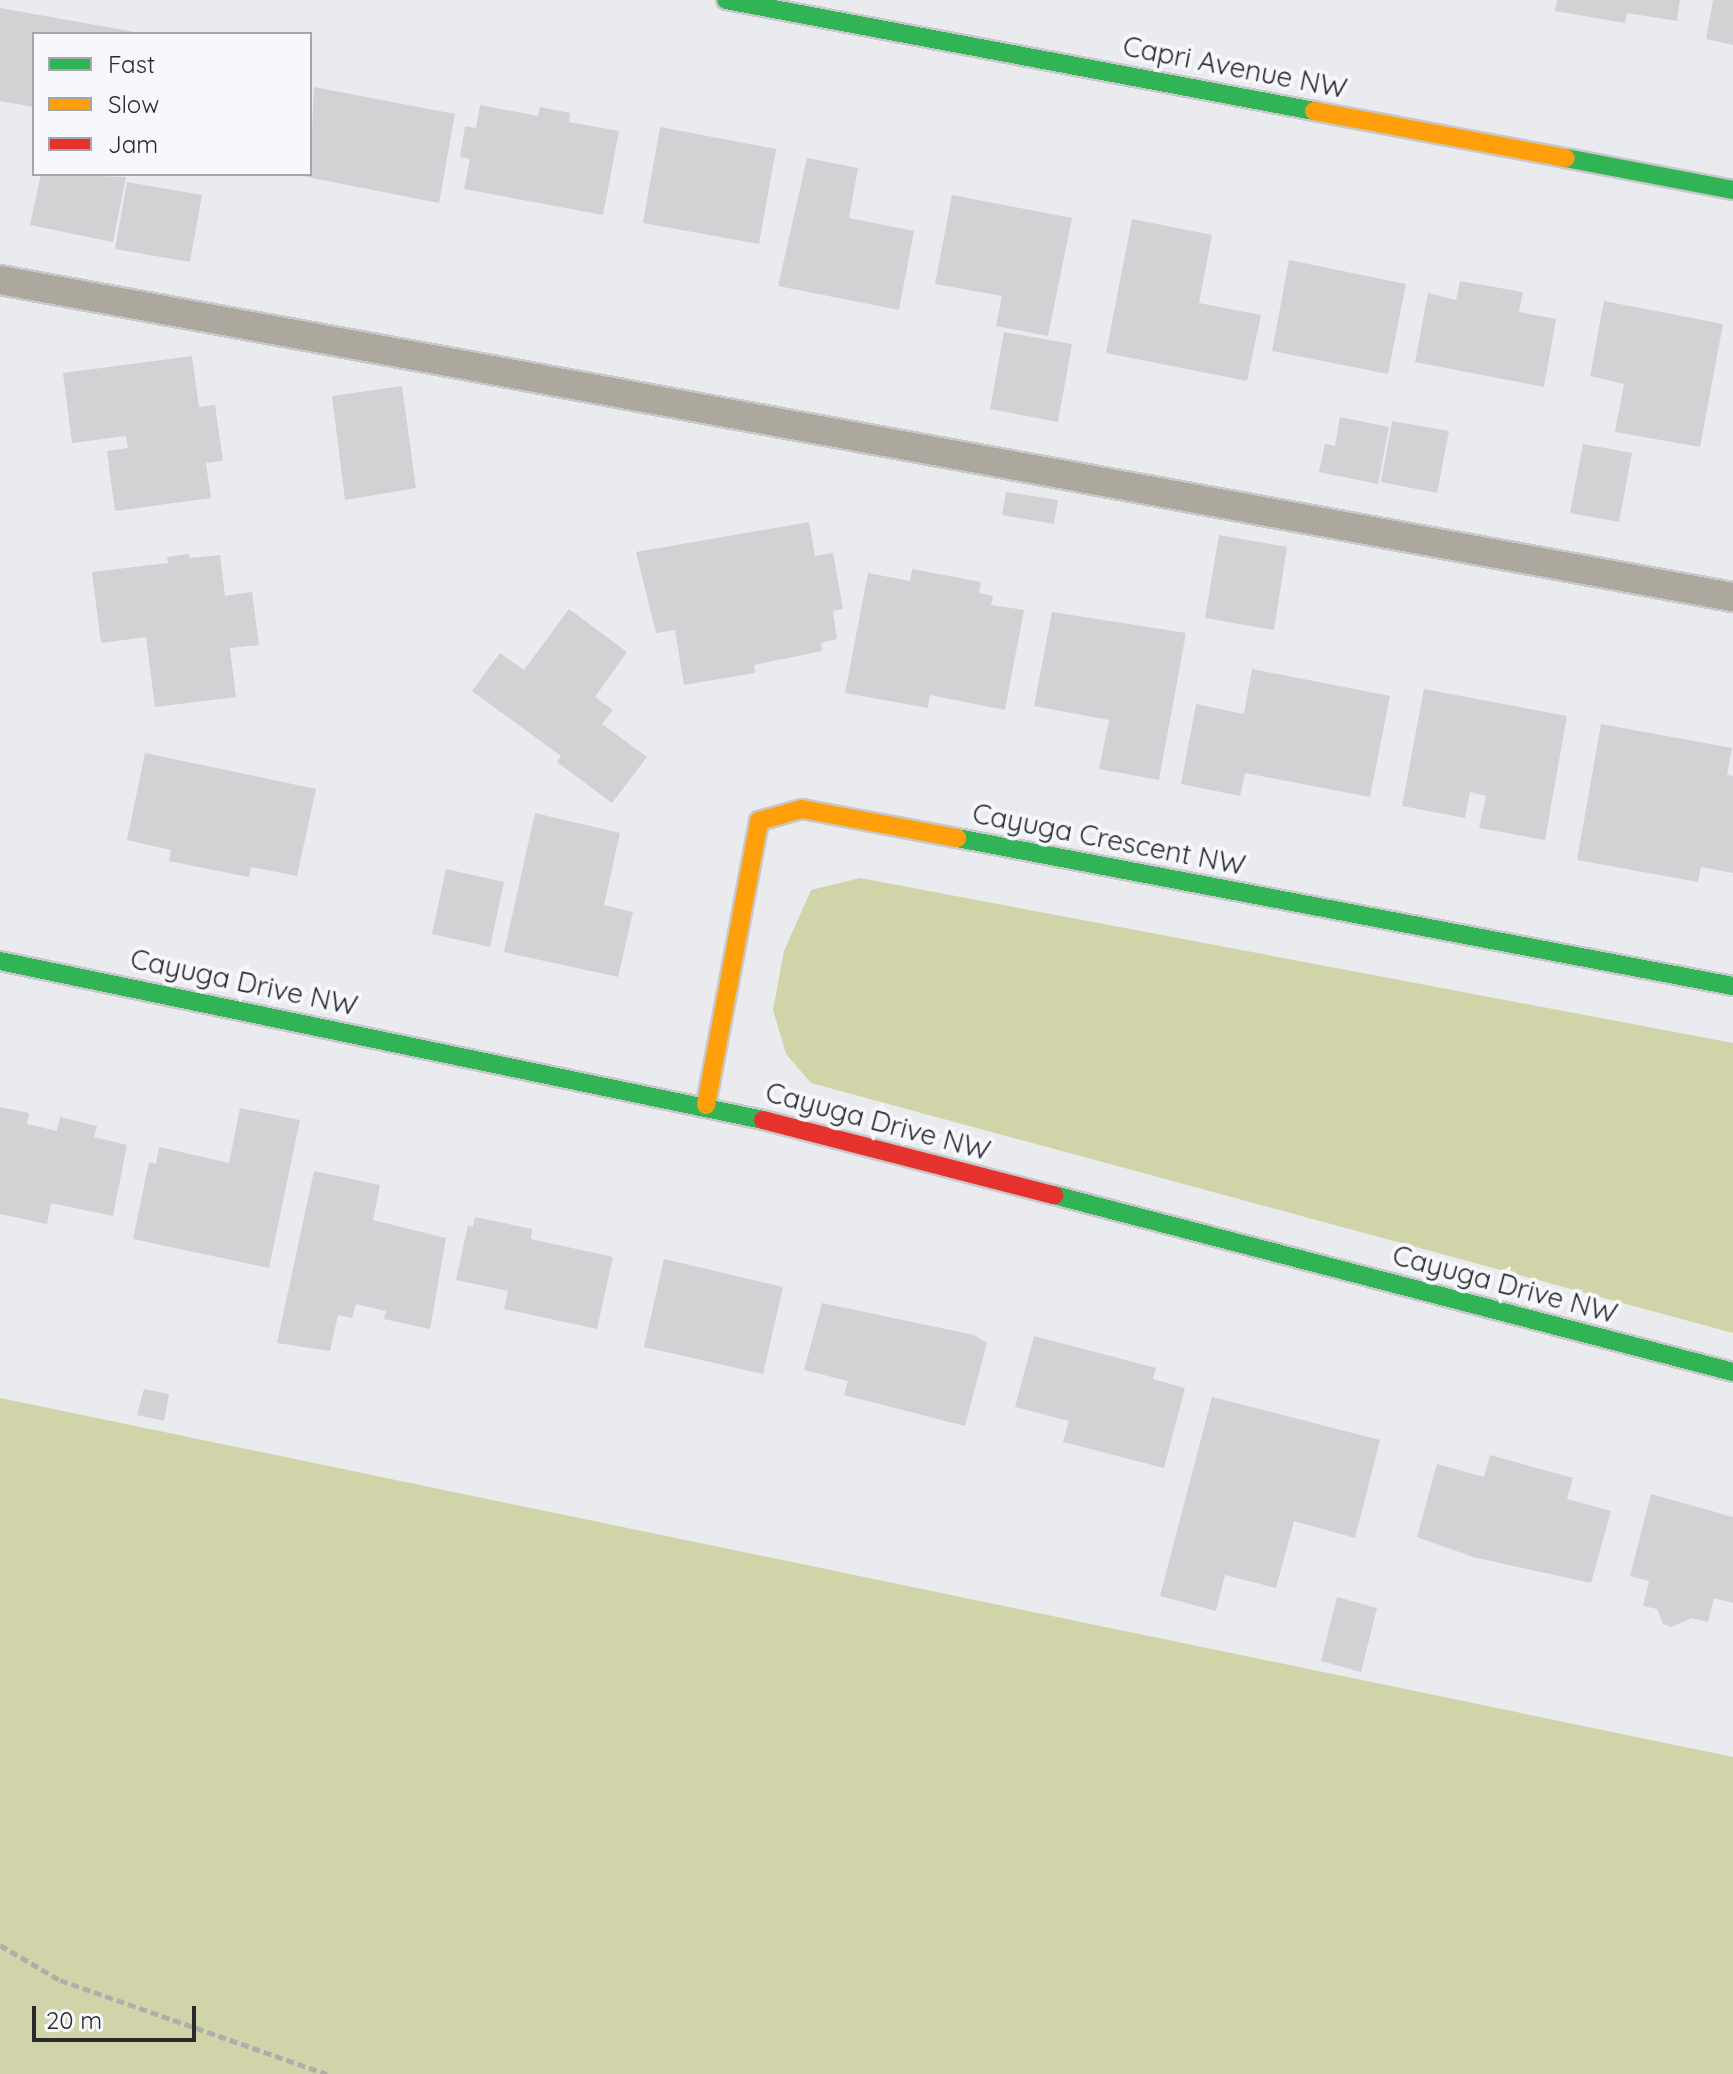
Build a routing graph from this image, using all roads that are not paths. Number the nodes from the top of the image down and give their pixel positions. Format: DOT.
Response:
graph roads {
  1 [pos="726,0"];
  2 [pos="1733,190"];
  3 [pos="0,280"];
  4 [pos="1733,597"];
  5 [pos="0,961"];
  6 [pos="1733,986"];
  7 [pos="706,1105"];
  8 [pos="1733,1372"];
  1 -- 2 [label="street, Capri Avenue NW"];
  3 -- 4 [label="lane"];
  5 -- 7 [label="street, Cayuga Drive NW"];
  6 -- 7 [label="street, Cayuga Crescent NW"];
  7 -- 8 [label="street, Cayuga Drive NW"];
}
